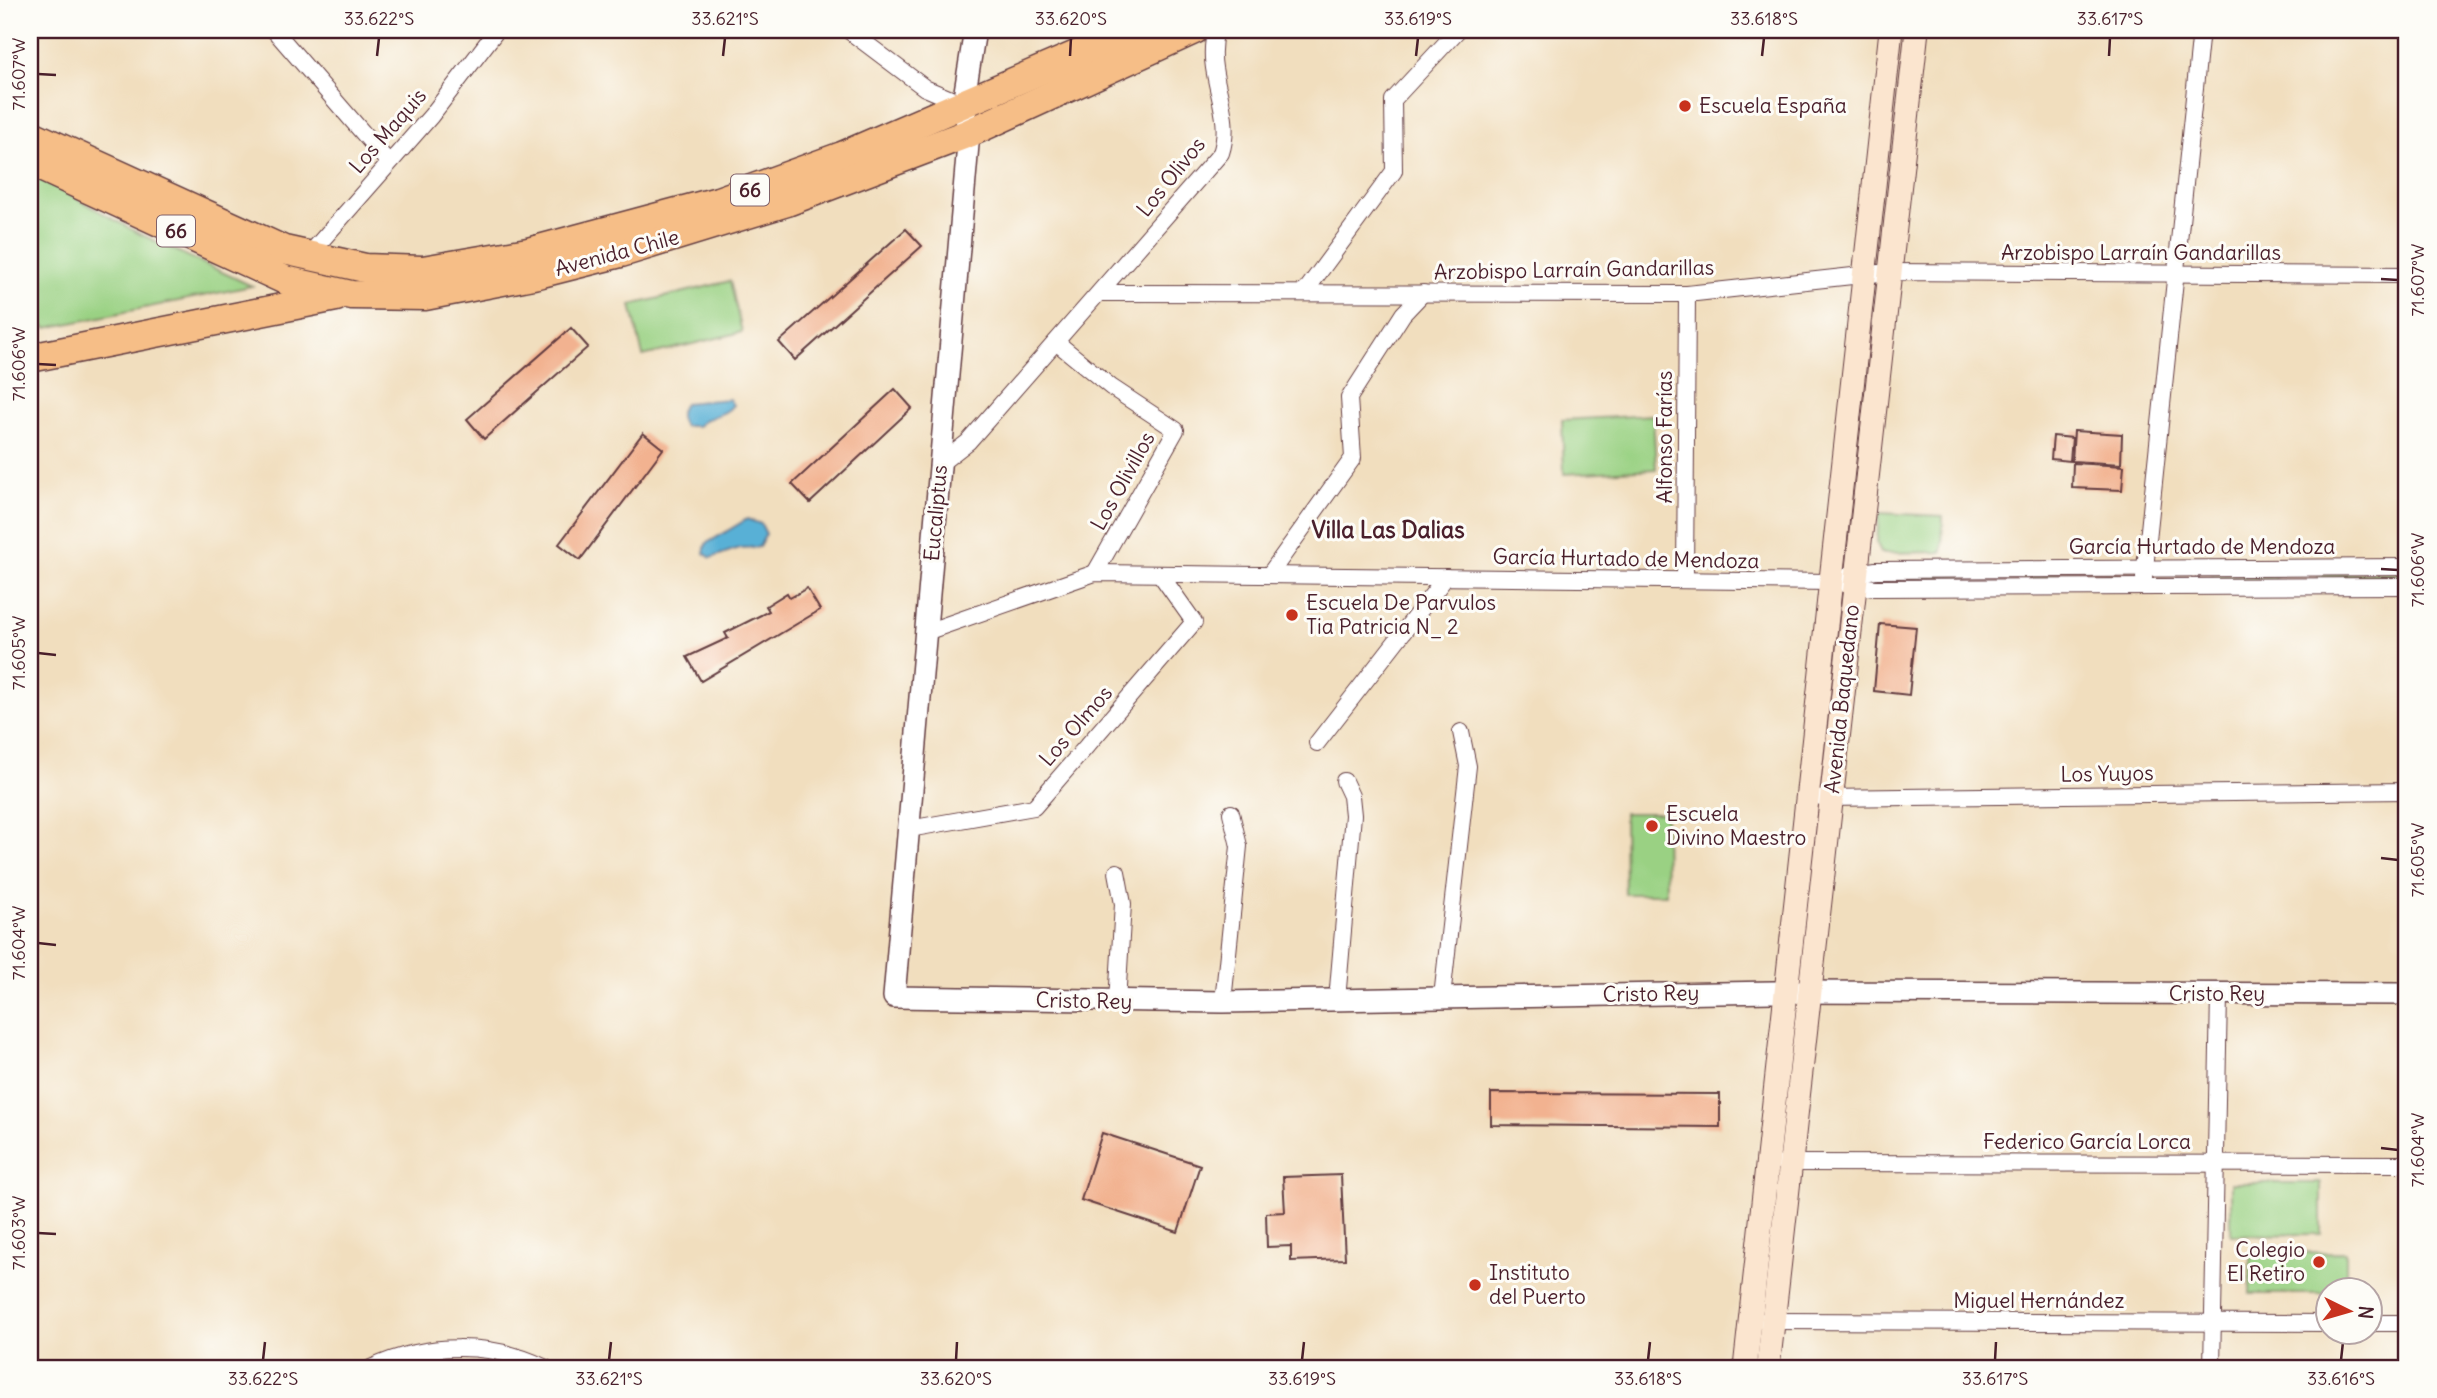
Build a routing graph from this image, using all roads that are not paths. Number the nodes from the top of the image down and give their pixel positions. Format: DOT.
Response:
graph roads {
  1 [pos="274,30"];
  2 [pos="497,30"];
  3 [pos="848,30"];
  4 [pos="975,30"];
  5 [pos="1134,30"];
  6 [pos="1194,30"];
  7 [pos="1216,30"];
  8 [pos="1458,30"];
  9 [pos="1891,30"];
  10 [pos="1917,30"];
  11 [pos="2201,30"];
  12 [pos="963,104"];
  13 [pos="969,133"];
  14 [pos="30,134"];
  15 [pos="30,162"];
  16 [pos="388,163"];
  17 [pos="307,257"];
  18 [pos="1889,272"];
  19 [pos="1864,273"];
  20 [pos="2175,275"];
  21 [pos="2407,275"];
  22 [pos="1101,293"];
  23 [pos="1304,293"];
  24 [pos="1423,293"];
  25 [pos="1687,293"];
  26 [pos="351,295"];
  27 [pos="1055,342"];
  28 [pos="30,358"];
  29 [pos="941,463"];
  30 [pos="2407,567"];
  31 [pos="2145,569"];
  32 [pos="1095,573"];
  33 [pos="1160,574"];
  34 [pos="1269,575"];
  35 [pos="1446,577"];
  36 [pos="1856,579"];
  37 [pos="1685,580"];
  38 [pos="1831,582"];
  39 [pos="2407,586"];
  40 [pos="2143,587"];
  41 [pos="926,632"];
  42 [pos="1461,732"];
  43 [pos="1317,743"];
  44 [pos="1344,781"];
  45 [pos="2407,791"];
  46 [pos="1807,797"];
  47 [pos="1831,799"];
  48 [pos="1231,813"];
  49 [pos="909,829"];
  50 [pos="1117,872"];
  51 [pos="1786,992"];
  52 [pos="1810,994"];
  53 [pos="2219,994"];
  54 [pos="2407,994"];
  55 [pos="894,997"];
  56 [pos="1441,997"];
  57 [pos="1337,1000"];
  58 [pos="1117,1002"];
  59 [pos="1223,1002"];
  60 [pos="1767,1163"];
  61 [pos="1791,1163"];
  62 [pos="2216,1164"];
  63 [pos="2407,1164"];
  64 [pos="1750,1321"];
  65 [pos="1773,1321"];
  66 [pos="2213,1323"];
  67 [pos="2314,1323"];
  68 [pos="2384,1323"];
  69 [pos="2407,1323"];
  70 [pos="371,1368"];
  71 [pos="546,1368"];
  72 [pos="1745,1368"];
  73 [pos="1768,1368"];
  74 [pos="2212,1368"];
  1 -- 16 [label="street"];
  2 -- 16 [label="street, Los Maquis"];
  3 -- 12 [label="street"];
  4 -- 12 [label="street, Eucaliptus"];
  5 -- 12 [label="highway, Avenida Chile / 66"];
  6 -- 13 [label="highway, Avenida Chile / 66"];
  7 -- 22 [label="street, Los Olivos"];
  8 -- 23 [label="street"];
  9 -- 19 [label="main road, Avenida Baquedano"];
  10 -- 18 [label="main road, Avenida Baquedano"];
  11 -- 20 [label="street"];
  12 -- 13 [label="street, Eucaliptus"];
  12 -- 17 [label="highway, Avenida Chile / 66"];
  13 -- 26 [label="highway, Avenida Chile / 66"];
  13 -- 29 [label="street, Eucaliptus"];
  14 -- 17 [label="highway, Avenida Chile / 66"];
  15 -- 26 [label="highway, Avenida Chile / 66"];
  16 -- 17 [label="street, Los Maquis"];
  18 -- 19 [label="street, Arzobispo Larraín Gandarillas"];
  18 -- 20 [label="street, Arzobispo Larraín Gandarillas"];
  18 -- 36 [label="main road, Avenida Baquedano"];
  19 -- 25 [label="street, Arzobispo Larraín Gandarillas"];
  19 -- 38 [label="main road, Avenida Baquedano"];
  20 -- 21 [label="street, Arzobispo Larraín Gandarillas"];
  20 -- 31 [label="street"];
  22 -- 23 [label="street, Arzobispo Larraín Gandarillas"];
  22 -- 27 [label="street"];
  23 -- 24 [label="street, Arzobispo Larraín Gandarillas"];
  24 -- 25 [label="street, Arzobispo Larraín Gandarillas"];
  24 -- 34 [label="street"];
  25 -- 37 [label="street, Alfonso Farías"];
  26 -- 28 [label="highway"];
  27 -- 29 [label="street"];
  27 -- 32 [label="street, Los Olivillos"];
  29 -- 41 [label="street, Eucaliptus"];
  30 -- 31 [label="street, García Hurtado de Mendoza"];
  31 -- 36 [label="street, García Hurtado de Mendoza"];
  31 -- 40 [label="street"];
  32 -- 33 [label="street, García Hurtado de Mendoza"];
  32 -- 41 [label="street, García Hurtado de Mendoza"];
  33 -- 34 [label="street, García Hurtado de Mendoza"];
  33 -- 49 [label="street, Los Olmos"];
  34 -- 35 [label="street, García Hurtado de Mendoza"];
  35 -- 37 [label="street, García Hurtado de Mendoza"];
  35 -- 43 [label="street"];
  36 -- 38 [label="street, García Hurtado de Mendoza"];
  36 -- 40 [label="street, García Hurtado de Mendoza"];
  36 -- 47 [label="main road, Avenida Baquedano"];
  37 -- 38 [label="street, García Hurtado de Mendoza"];
  38 -- 46 [label="main road, Avenida Baquedano"];
  39 -- 40 [label="street, García Hurtado de Mendoza"];
  41 -- 49 [label="street, Eucaliptus"];
  42 -- 56 [label="street"];
  44 -- 57 [label="street"];
  45 -- 47 [label="street, Los Yuyos"];
  46 -- 47 [label="street, Los Yuyos"];
  46 -- 51 [label="main road, Avenida Baquedano"];
  47 -- 52 [label="main road, Avenida Baquedano"];
  48 -- 59 [label="street"];
  49 -- 55 [label="street, Eucaliptus"];
  50 -- 58 [label="street"];
  51 -- 52 [label="street, Cristo Rey"];
  51 -- 56 [label="street, Cristo Rey"];
  51 -- 60 [label="main road, Avenida Baquedano"];
  52 -- 53 [label="street, Cristo Rey"];
  52 -- 61 [label="main road, Avenida Baquedano"];
  53 -- 54 [label="street, Cristo Rey"];
  53 -- 62 [label="street"];
  55 -- 58 [label="street, Cristo Rey"];
  56 -- 57 [label="street, Cristo Rey"];
  57 -- 59 [label="street, Cristo Rey"];
  58 -- 59 [label="street, Cristo Rey"];
  60 -- 61 [label="street, Federico García Lorca"];
  60 -- 64 [label="main road, Avenida Baquedano"];
  61 -- 62 [label="street, Federico García Lorca"];
  61 -- 65 [label="main road, Avenida Baquedano"];
  62 -- 63 [label="street, Federico García Lorca"];
  62 -- 66 [label="street"];
  64 -- 65 [label="street, Miguel Hernández"];
  64 -- 72 [label="main road, Avenida Baquedano"];
  65 -- 66 [label="street, Miguel Hernández"];
  65 -- 73 [label="main road, Avenida Baquedano"];
  66 -- 67 [label="street, Miguel Hernández"];
  66 -- 74 [label="street"];
  68 -- 69 [label="street"];
  70 -- 71 [label="street"];
}
